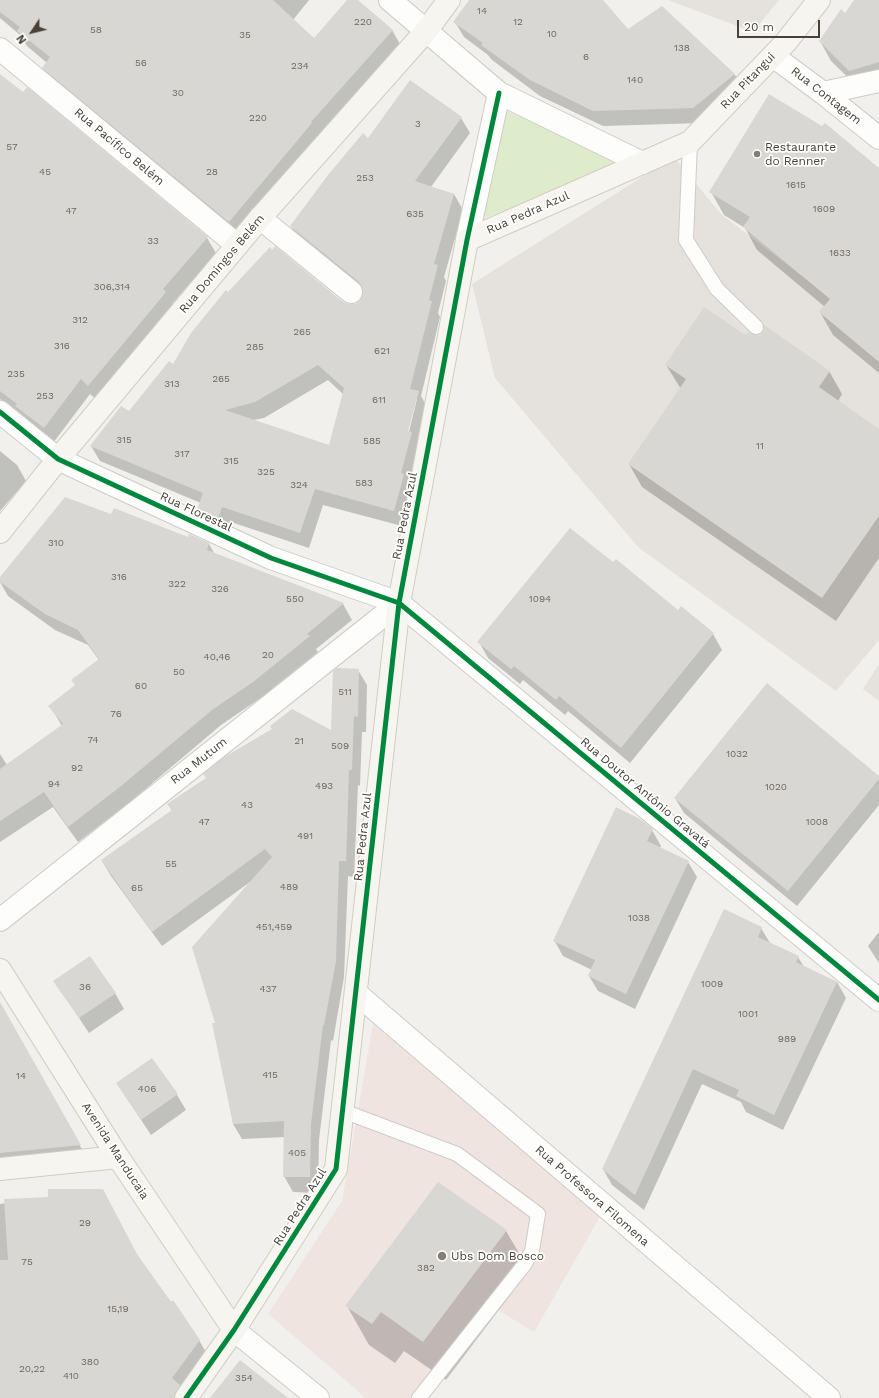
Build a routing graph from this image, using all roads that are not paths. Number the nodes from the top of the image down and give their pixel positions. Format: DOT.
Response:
graph roads {
  1 [pos="390,0"];
  2 [pos="450,0"];
  3 [pos="819,0"];
  4 [pos="426,31"];
  5 [pos="0,49"];
  6 [pos="773,56"];
  7 [pos="879,81"];
  8 [pos="499,93"];
  9 [pos="823,93"];
  10 [pos="879,138"];
  11 [pos="690,142"];
  12 [pos="642,163"];
  13 [pos="260,218"];
  14 [pos="467,240"];
  15 [pos="237,245"];
  16 [pos="351,292"];
  17 [pos="756,327"];
  18 [pos="0,412"];
  19 [pos="58,459"];
  20 [pos="0,532"];
  21 [pos="399,603"];
  22 [pos="0,920"];
  23 [pos="0,970"];
  24 [pos="356,993"];
  25 [pos="879,1000"];
  26 [pos="343,1111"];
  27 [pos="118,1157"];
  28 [pos="0,1169"];
  29 [pos="234,1330"];
  30 [pos="186,1398"];
  31 [pos="318,1398"];
  32 [pos="419,1398"];
  33 [pos="829,1398"];
  1 -- 4 [label="street"];
  2 -- 4 [label="street, Rua Domingos Belém"];
  3 -- 6 [label="street, Rua Pitangui"];
  4 -- 8 [label="street"];
  4 -- 13 [label="street, Rua Domingos Belém"];
  5 -- 15 [label="street, Rua Pacífico Belém"];
  6 -- 9 [label="street, Rua Contagem"];
  6 -- 11 [label="street, Rua Pitangui"];
  7 -- 9 [label="street"];
  8 -- 12 [label="street"];
  8 -- 14 [label="street"];
  9 -- 10 [label="street, Rua Contagem"];
  11 -- 12 [label="street, Rua Pedra Azul"];
  11 -- 17 [label="lane"];
  12 -- 14 [label="street, Rua Pedra Azul"];
  13 -- 15 [label="street, Rua Domingos Belém"];
  13 -- 16 [label="street"];
  14 -- 21 [label="street, Rua Pedra Azul"];
  15 -- 19 [label="street, Rua Domingos Belém"];
  18 -- 19 [label="street, Rua Florestal"];
  19 -- 20 [label="street, Rua Domingos Belém"];
  19 -- 21 [label="street, Rua Florestal"];
  21 -- 22 [label="street, Rua Mutum"];
  21 -- 24 [label="street, Rua Pedra Azul"];
  21 -- 25 [label="street, Rua Doutor Antônio Gravatá"];
  23 -- 27 [label="street, Avenida Manducaia"];
  24 -- 26 [label="street, Rua Pedra Azul"];
  24 -- 33 [label="street, Rua Professora Filomena"];
  26 -- 29 [label="street, Rua Pedra Azul"];
  26 -- 32 [label="lane"];
  27 -- 28 [label="street"];
  27 -- 29 [label="street, Avenida Manducaia"];
  29 -- 30 [label="street, Rua Pedra Azul"];
  29 -- 31 [label="street"];
}
